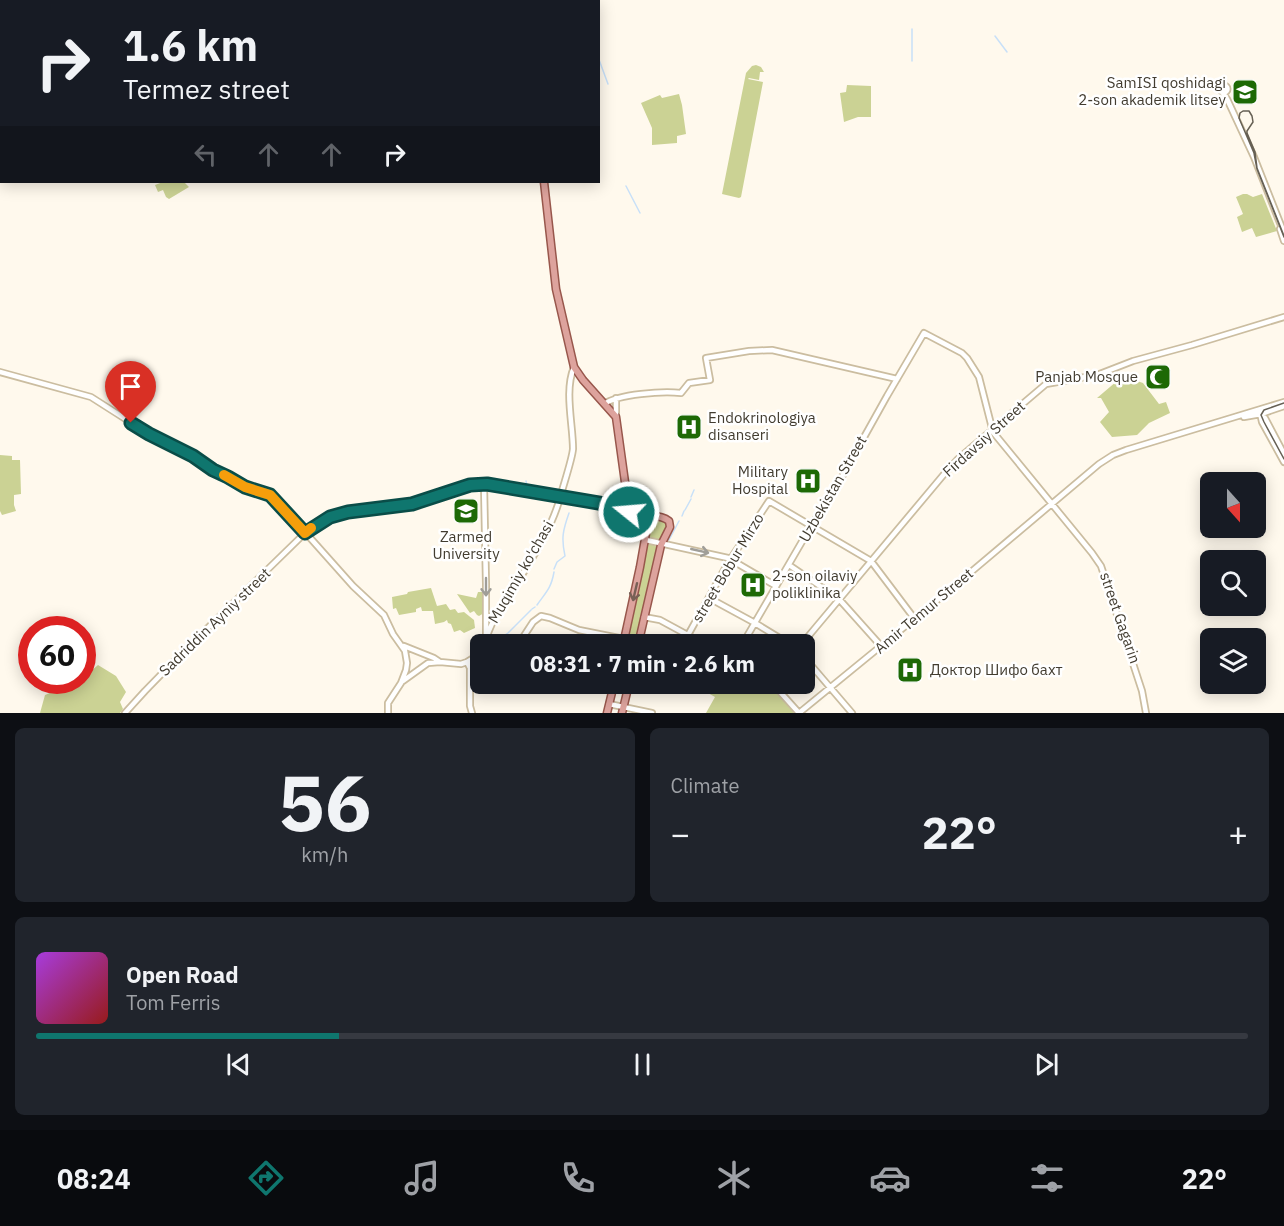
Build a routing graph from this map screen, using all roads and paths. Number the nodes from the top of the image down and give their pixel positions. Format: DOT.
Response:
graph roads {
  1 [pos="1225,91"];
  2 [pos="1255,159"];
  3 [pos="544,183"];
  4 [pos="1284,233"];
  5 [pos="1284,241"];
  6 [pos="1284,317"];
  7 [pos="574,367"];
  8 [pos="0,372"];
  9 [pos="897,379"];
  10 [pos="615,398"];
  11 [pos="604,404"];
  12 [pos="1284,404"];
  13 [pos="1260,412"];
  14 [pos="616,417"];
  15 [pos="993,429"];
  16 [pos="1284,454"];
  17 [pos="1284,462"];
  18 [pos="484,485"];
  19 [pos="560,498"];
  20 [pos="1052,504"];
  21 [pos="629,510"];
  22 [pos="656,516"];
  23 [pos="648,522"];
  24 [pos="812,526"];
  25 [pos="306,534"];
  26 [pos="646,540"];
  27 [pos="664,543"];
  28 [pos="730,559"];
  29 [pos="871,561"];
  30 [pos="789,565"];
  31 [pos="776,586"];
  32 [pos="708,598"];
  33 [pos="839,599"];
  34 [pos="644,617"];
  35 [pos="914,618"];
  36 [pos="754,622"];
  37 [pos="487,634"];
  38 [pos="488,634"];
  39 [pos="525,634"];
  40 [pos="594,634"];
  41 [pos="625,634"];
  42 [pos="640,634"];
  43 [pos="686,634"];
  44 [pos="689,634"];
  45 [pos="748,634"];
  46 [pos="773,634"];
  47 [pos="810,634"];
  48 [pos="399,643"];
  49 [pos="881,646"];
  50 [pos="413,651"];
  51 [pos="406,654"];
  52 [pos="434,660"];
  53 [pos="470,660"];
  54 [pos="467,662"];
  55 [pos="815,670"];
  56 [pos="408,674"];
  57 [pos="830,687"];
  58 [pos="612,694"];
  59 [pos="627,694"];
  60 [pos="783,694"];
  61 [pos="609,704"];
  62 [pos="623,710"];
  63 [pos="126,713"];
  64 [pos="388,713"];
  65 [pos="472,713"];
  66 [pos="607,713"];
  67 [pos="652,713"];
  68 [pos="799,713"];
  69 [pos="852,713"];
  70 [pos="1147,713"];
  1 -- 2 [label="main road"];
  2 -- 4 [label="main road"];
  2 -- 5 [label="main road"];
  3 -- 7 [label="main road"];
  6 -- 15 [label="main road, Firdavsiy Street"];
  7 -- 11 [label="main road"];
  7 -- 19 [label="main road, Muqimiy ko'chasi"];
  8 -- 25 [label="main road"];
  9 -- 10 [label="main road"];
  9 -- 15 [label="main road, Uzbekistan Street"];
  9 -- 24 [label="main road, Uzbekistan Street"];
  10 -- 11 [label="main road"];
  10 -- 14 [label="main road"];
  11 -- 14 [label="main road"];
  12 -- 13 [label="main road, Amir Temur Street"];
  13 -- 16 [label="main road"];
  13 -- 17 [label="main road"];
  13 -- 20 [label="main road, Amir Temur Street"];
  14 -- 21 [label="main road"];
  15 -- 20 [label="main road, street Gagarin"];
  15 -- 29 [label="main road, Firdavsiy Street"];
  18 -- 19 [label="main road"];
  18 -- 25 [label="main road, Sadriddin Ayniy street"];
  18 -- 37 [label="main road, one-way"];
  19 -- 21 [label="main road"];
  19 -- 38 [label="main road, Muqimiy ko'chasi"];
  20 -- 35 [label="main road, Amir Temur Street"];
  20 -- 70 [label="main road, street Gagarin"];
  21 -- 22 [label="main road"];
  21 -- 23 [label="main road"];
  22 -- 23 [label="main road"];
  22 -- 27 [label="main road"];
  23 -- 26 [label="main road"];
  24 -- 28 [label="main road, street Bobur Mirzo"];
  24 -- 29 [label="main road"];
  24 -- 30 [label="main road, Uzbekistan Street"];
  25 -- 48 [label="main road"];
  25 -- 63 [label="main road, Sadriddin Ayniy street"];
  26 -- 27 [label="main road"];
  26 -- 41 [label="main road, one-way"];
  27 -- 28 [label="main road, one-way"];
  27 -- 34 [label="main road"];
  28 -- 31 [label="main road"];
  28 -- 32 [label="main road, street Bobur Mirzo"];
  29 -- 33 [label="main road, Firdavsiy Street"];
  29 -- 35 [label="main road"];
  30 -- 31 [label="main road, Uzbekistan Street"];
  30 -- 33 [label="main road"];
  31 -- 36 [label="main road, Uzbekistan Street"];
  32 -- 36 [label="main road"];
  32 -- 44 [label="main road, street Bobur Mirzo"];
  33 -- 47 [label="main road, Firdavsiy Street"];
  33 -- 49 [label="main road"];
  34 -- 42 [label="main road"];
  34 -- 43 [label="main road"];
  35 -- 49 [label="main road, Amir Temur Street"];
  36 -- 45 [label="main road, Uzbekistan Street"];
  36 -- 46 [label="main road"];
  39 -- 40 [label="main road"];
  48 -- 50 [label="main road"];
  48 -- 51 [label="main road"];
  49 -- 57 [label="main road, Amir Temur Street"];
  50 -- 51 [label="main road"];
  50 -- 52 [label="main road"];
  51 -- 56 [label="main road"];
  52 -- 54 [label="main road"];
  52 -- 56 [label="main road"];
  53 -- 54 [label="main road"];
  54 -- 65 [label="main road"];
  55 -- 57 [label="main road"];
  56 -- 64 [label="main road"];
  57 -- 68 [label="main road, Amir Temur Street"];
  57 -- 69 [label="main road"];
  58 -- 61 [label="main road"];
  59 -- 62 [label="main road"];
  60 -- 68 [label="main road"];
  61 -- 62 [label="main road"];
  61 -- 66 [label="main road"];
  62 -- 67 [label="main road"];
}
